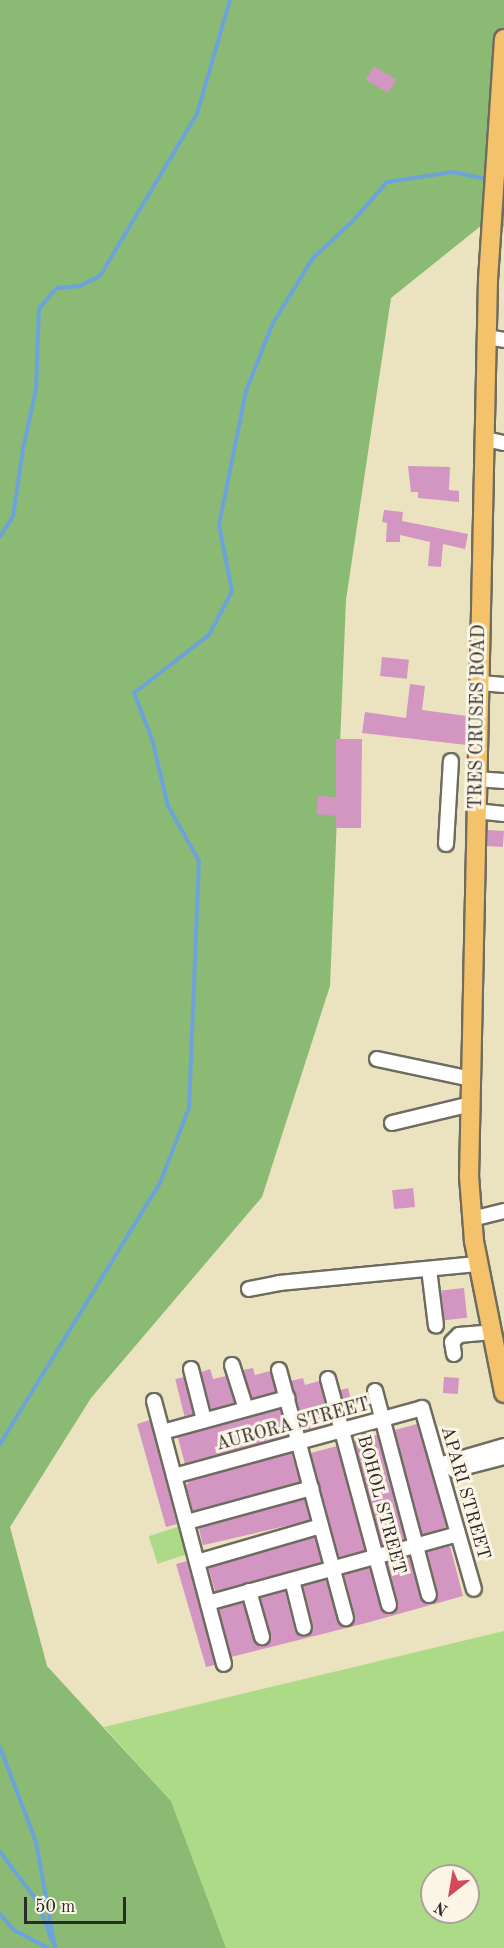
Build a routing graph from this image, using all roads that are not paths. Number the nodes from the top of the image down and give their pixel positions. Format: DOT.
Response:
graph roads {
  1 [pos="504,39"];
  2 [pos="503,73"];
  3 [pos="495,339"];
  4 [pos="486,439"];
  5 [pos="504,443"];
  6 [pos="480,683"];
  7 [pos="504,685"];
  8 [pos="451,761"];
  9 [pos="476,779"];
  10 [pos="504,781"];
  11 [pos="476,811"];
  12 [pos="504,814"];
  13 [pos="446,844"];
  14 [pos="378,1059"];
  15 [pos="471,1079"];
  16 [pos="471,1104"];
  17 [pos="392,1123"];
  18 [pos="504,1211"];
  19 [pos="472,1219"];
  20 [pos="477,1264"];
  21 [pos="429,1269"];
  22 [pos="249,1289"];
  23 [pos="436,1326"];
  24 [pos="492,1332"];
  25 [pos="454,1354"];
  26 [pos="232,1365"];
  27 [pos="191,1369"];
  28 [pos="279,1370"];
  29 [pos="328,1379"];
  30 [pos="375,1391"];
  31 [pos="504,1393"];
  32 [pos="287,1398"];
  33 [pos="154,1401"];
  34 [pos="422,1408"];
  35 [pos="246,1409"];
  36 [pos="383,1418"];
  37 [pos="204,1420"];
  38 [pos="342,1430"];
  39 [pos="163,1432"];
  40 [pos="299,1442"];
  41 [pos="504,1446"];
  42 [pos="504,1457"];
  43 [pos="482,1458"];
  44 [pos="440,1469"];
  45 [pos="174,1476"];
  46 [pos="311,1488"];
  47 [pos="187,1522"];
  48 [pos="321,1526"];
  49 [pos="458,1534"];
  50 [pos="416,1545"];
  51 [pos="376,1556"];
  52 [pos="197,1562"];
  53 [pos="333,1568"];
  54 [pos="292,1580"];
  55 [pos="474,1589"];
  56 [pos="249,1591"];
  57 [pos="429,1595"];
  58 [pos="208,1603"];
  59 [pos="389,1605"];
  60 [pos="346,1618"];
  61 [pos="304,1628"];
  62 [pos="262,1637"];
  63 [pos="224,1664"];
  1 -- 2 [label="main road, TRES CRUSES ROAD"];
  2 -- 3 [label="main road, TRES CRUSES ROAD"];
  3 -- 4 [label="main road, TRES CRUSES ROAD"];
  4 -- 5 [label="street"];
  4 -- 6 [label="main road, TRES CRUSES ROAD"];
  6 -- 7 [label="street"];
  6 -- 9 [label="main road, TRES CRUSES ROAD"];
  8 -- 13 [label="street"];
  9 -- 10 [label="street"];
  9 -- 11 [label="main road, TRES CRUSES ROAD"];
  11 -- 12 [label="street"];
  11 -- 15 [label="main road, TRES CRUSES ROAD"];
  14 -- 15 [label="street"];
  15 -- 16 [label="main road, TRES CRUSES ROAD"];
  16 -- 17 [label="street"];
  16 -- 19 [label="main road, TRES CRUSES ROAD"];
  18 -- 19 [label="street"];
  19 -- 20 [label="main road, TRES CRUSES ROAD"];
  20 -- 21 [label="street"];
  20 -- 24 [label="main road, TRES CRUSES ROAD"];
  21 -- 22 [label="street"];
  21 -- 23 [label="street"];
  24 -- 25 [label="street"];
  24 -- 31 [label="main road, TRES CRUSES ROAD"];
  26 -- 35 [label="street"];
  27 -- 37 [label="street"];
  28 -- 32 [label="street"];
  29 -- 38 [label="street, BOHOL STREET"];
  30 -- 36 [label="street"];
  32 -- 35 [label="street"];
  32 -- 40 [label="street"];
  33 -- 39 [label="street"];
  34 -- 36 [label="street, AURORA STREET"];
  34 -- 44 [label="street, APARI STREET"];
  35 -- 37 [label="street"];
  36 -- 38 [label="street, AURORA STREET"];
  36 -- 50 [label="street"];
  37 -- 39 [label="street"];
  38 -- 40 [label="street, AURORA STREET"];
  38 -- 51 [label="street, BOHOL STREET"];
  39 -- 45 [label="street"];
  40 -- 45 [label="street, AURORA STREET"];
  40 -- 46 [label="street"];
  41 -- 43 [label="street"];
  42 -- 43 [label="street"];
  43 -- 44 [label="street"];
  44 -- 49 [label="street, APARI STREET"];
  45 -- 47 [label="street"];
  46 -- 47 [label="street"];
  46 -- 48 [label="street"];
  47 -- 52 [label="street"];
  48 -- 52 [label="street"];
  48 -- 53 [label="street"];
  49 -- 50 [label="street"];
  49 -- 55 [label="street, APARI STREET"];
  50 -- 51 [label="street"];
  50 -- 57 [label="street"];
  51 -- 53 [label="street"];
  51 -- 59 [label="street, BOHOL STREET"];
  52 -- 58 [label="street"];
  53 -- 54 [label="street"];
  53 -- 60 [label="street"];
  54 -- 56 [label="street"];
  54 -- 61 [label="street"];
  56 -- 58 [label="street"];
  56 -- 62 [label="street"];
  58 -- 63 [label="street"];
}
